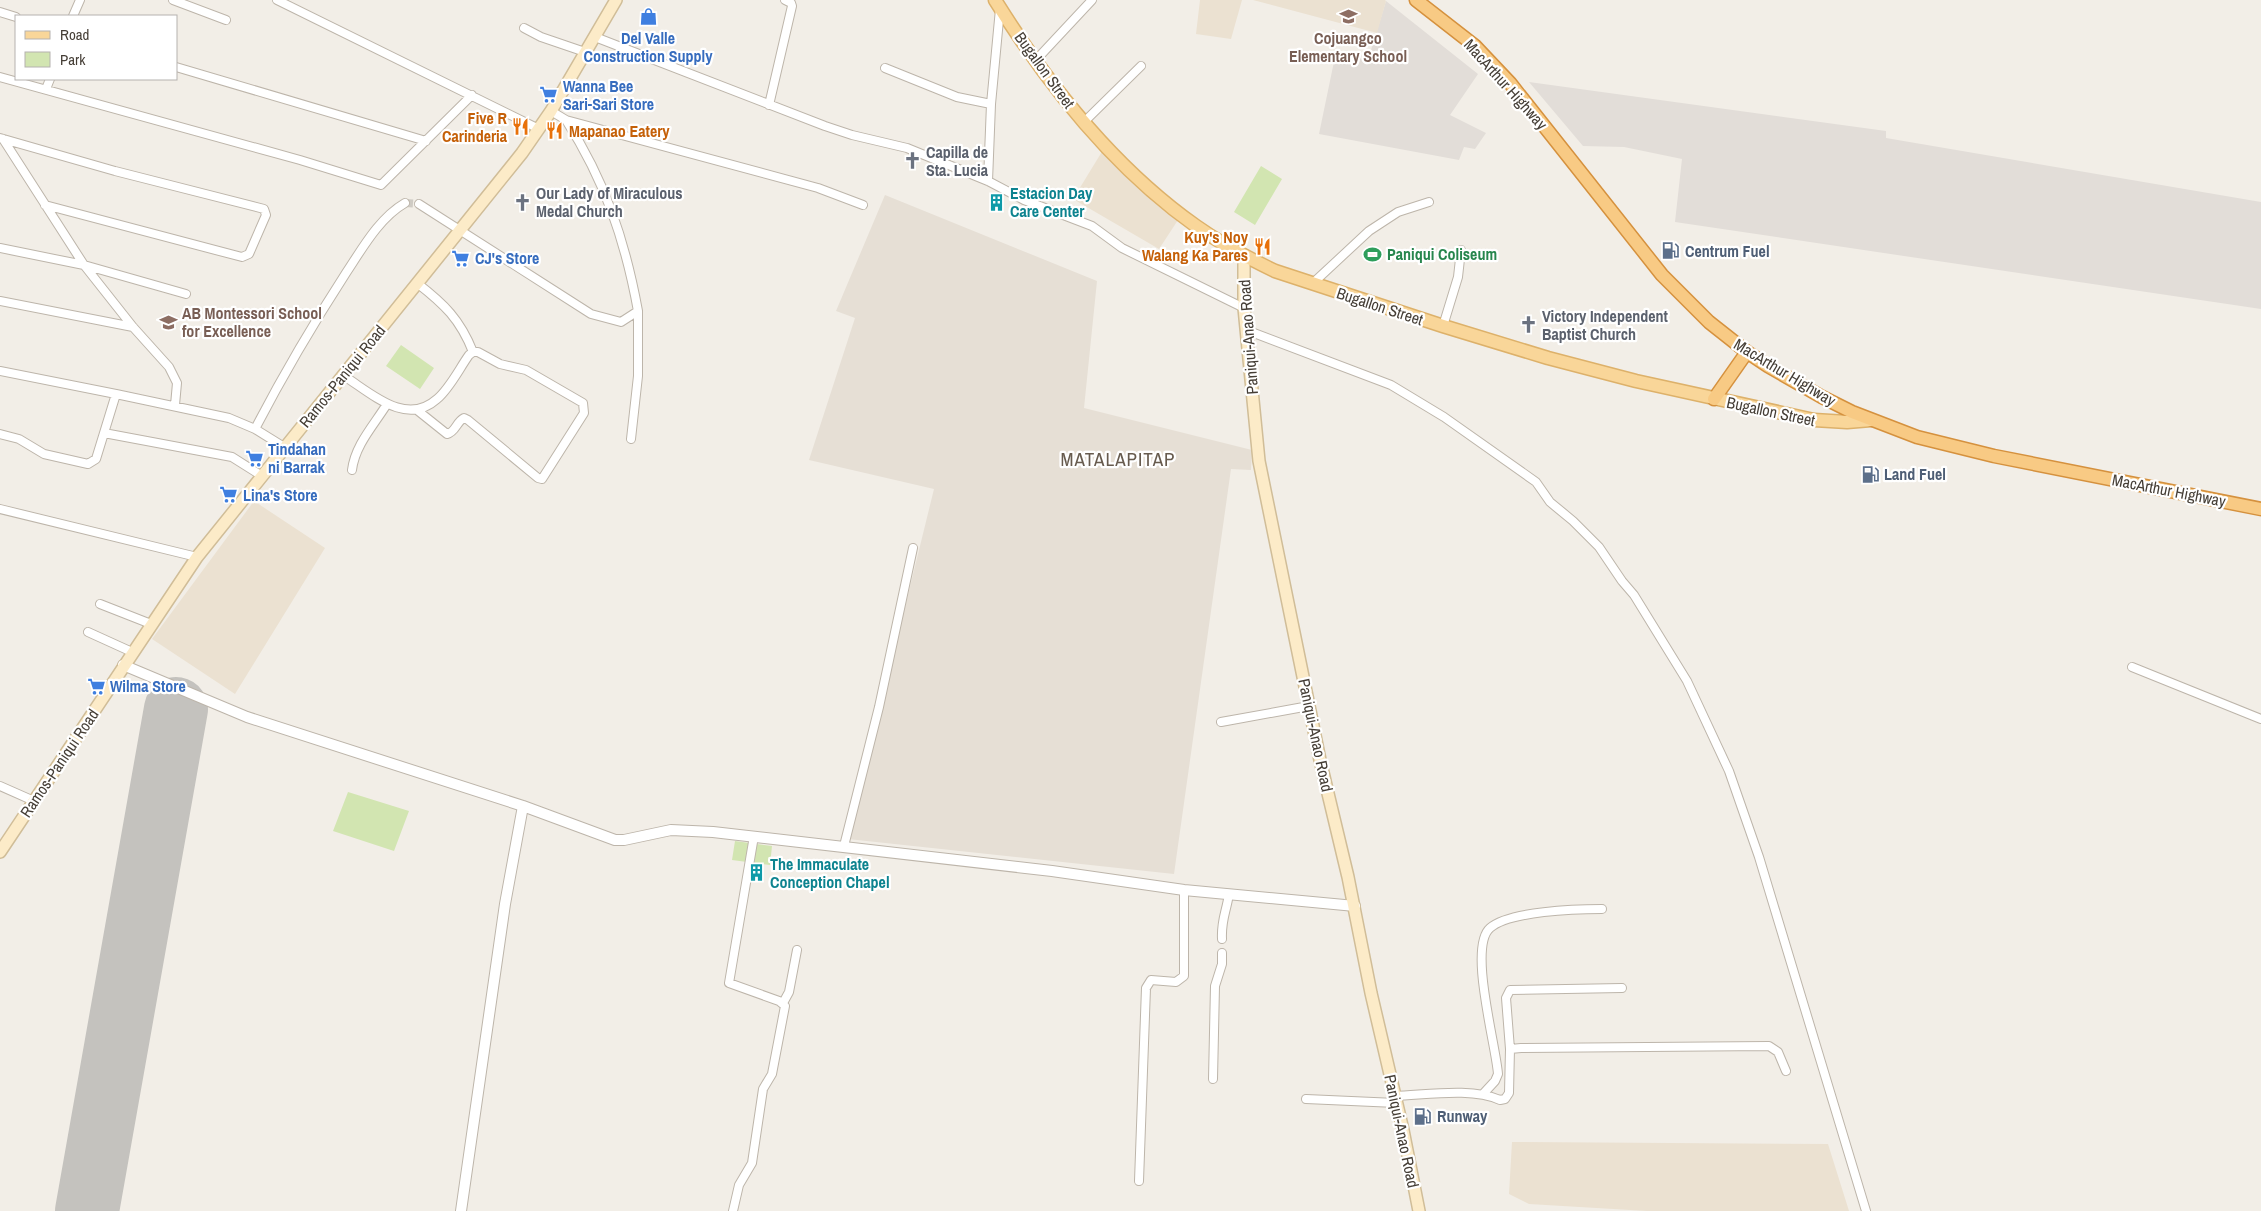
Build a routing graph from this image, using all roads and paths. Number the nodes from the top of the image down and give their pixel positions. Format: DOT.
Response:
graph roads {
  1 [pos="80,0"];
  2 [pos="173,0"];
  3 [pos="277,0"];
  4 [pos="616,0"];
  5 [pos="785,0"];
  6 [pos="1092,0"];
  7 [pos="1416,0"];
  8 [pos="998,4"];
  9 [pos="0,12"];
  10 [pos="73,15"];
  11 [pos="15,17"];
  12 [pos="226,20"];
  13 [pos="524,28"];
  14 [pos="595,37"];
  15 [pos="585,52"];
  16 [pos="1035,61"];
  17 [pos="1141,66"];
  18 [pos="178,68"];
  19 [pos="885,68"];
  20 [pos="0,77"];
  21 [pos="50,80"];
  22 [pos="46,89"];
  23 [pos="472,95"];
  24 [pos="991,104"];
  25 [pos="769,105"];
  26 [pos="552,111"];
  27 [pos="566,120"];
  28 [pos="1084,122"];
  29 [pos="539,129"];
  30 [pos="2,139"];
  31 [pos="426,141"];
  32 [pos="988,181"];
  33 [pos="1429,202"];
  34 [pos="404,203"];
  35 [pos="419,204"];
  36 [pos="45,205"];
  37 [pos="862,205"];
  38 [pos="459,230"];
  39 [pos="0,248"];
  40 [pos="1461,250"];
  41 [pos="1244,255"];
  42 [pos="84,265"];
  43 [pos="417,283"];
  44 [pos="1312,284"];
  45 [pos="186,294"];
  46 [pos="0,301"];
  47 [pos="1244,308"];
  48 [pos="638,311"];
  49 [pos="1443,326"];
  50 [pos="132,327"];
  51 [pos="1246,330"];
  52 [pos="473,352"];
  53 [pos="1747,352"];
  54 [pos="0,371"];
  55 [pos="344,376"];
  56 [pos="116,394"];
  57 [pos="1714,399"];
  58 [pos="387,404"];
  59 [pos="175,405"];
  60 [pos="417,410"];
  61 [pos="1871,420"];
  62 [pos="255,429"];
  63 [pos="104,433"];
  64 [pos="0,434"];
  65 [pos="631,439"];
  66 [pos="284,447"];
  67 [pos="352,470"];
  68 [pos="262,476"];
  69 [pos="0,509"];
  70 [pos="2261,509"];
  71 [pos="913,548"];
  72 [pos="197,557"];
  73 [pos="100,604"];
  74 [pos="151,624"];
  75 [pos="88,632"];
  76 [pos="132,652"];
  77 [pos="123,665"];
  78 [pos="2132,667"];
  79 [pos="1309,706"];
  80 [pos="2261,719"];
  81 [pos="1221,722"];
  82 [pos="0,786"];
  83 [pos="34,801"];
  84 [pos="523,806"];
  85 [pos="754,836"];
  86 [pos="844,846"];
  87 [pos="0,852"];
  88 [pos="1184,890"];
  89 [pos="1229,894"];
  90 [pos="1354,906"];
  91 [pos="1602,909"];
  92 [pos="1222,939"];
  93 [pos="797,950"];
  94 [pos="1222,953"];
  95 [pos="1622,988"];
  96 [pos="783,1003"];
  97 [pos="1510,1049"];
  98 [pos="1786,1071"];
  99 [pos="1213,1078"];
  100 [pos="1483,1094"];
  101 [pos="1306,1099"];
  102 [pos="1396,1099"];
  103 [pos="1139,1181"];
  104 [pos="461,1211"];
  105 [pos="733,1211"];
  106 [pos="1419,1211"];
  107 [pos="1866,1211"];
  1 -- 10 [label="street"];
  2 -- 12 [label="street"];
  3 -- 23 [label="street"];
  4 -- 14 [label="main road, Ramos-Paniqui Road"];
  5 -- 25 [label="street"];
  6 -- 16 [label="street"];
  7 -- 53 [label="highway, MacArthur Highway"];
  8 -- 16 [label="main road, Bugallon Street"];
  8 -- 24 [label="street"];
  9 -- 11 [label="street"];
  13 -- 15 [label="street"];
  14 -- 15 [label="main road, Ramos-Paniqui Road"];
  14 -- 25 [label="street"];
  15 -- 26 [label="main road, Ramos-Paniqui Road"];
  16 -- 28 [label="main road, Bugallon Street"];
  17 -- 28 [label="street"];
  18 -- 31 [label="street"];
  19 -- 24 [label="street"];
  20 -- 22 [label="street"];
  21 -- 22 [label="street"];
  22 -- 31 [label="street"];
  23 -- 29 [label="street"];
  23 -- 31 [label="street"];
  24 -- 32 [label="street"];
  25 -- 32 [label="street"];
  26 -- 27 [label="street"];
  26 -- 29 [label="main road, Ramos-Paniqui Road"];
  27 -- 37 [label="street"];
  27 -- 48 [label="street"];
  28 -- 41 [label="main road, Bugallon Street"];
  29 -- 38 [label="main road, Ramos-Paniqui Road"];
  30 -- 36 [label="street"];
  30 -- 36 [label="street"];
  32 -- 47 [label="street"];
  33 -- 44 [label="street"];
  34 -- 62 [label="street"];
  35 -- 38 [label="street"];
  36 -- 42 [label="street"];
  38 -- 43 [label="main road, Ramos-Paniqui Road"];
  38 -- 48 [label="street"];
  39 -- 42 [label="street"];
  40 -- 49 [label="street"];
  41 -- 44 [label="main road, Bugallon Street"];
  41 -- 47 [label="main road, Paniqui-Anao Road"];
  42 -- 45 [label="street"];
  42 -- 50 [label="street"];
  43 -- 52 [label="street"];
  43 -- 55 [label="main road, Ramos-Paniqui Road"];
  44 -- 49 [label="main road, Bugallon Street"];
  46 -- 50 [label="street"];
  47 -- 51 [label="main road, Paniqui-Anao Road"];
  48 -- 65 [label="street"];
  49 -- 57 [label="main road, Bugallon Street"];
  50 -- 59 [label="street"];
  51 -- 79 [label="main road, Paniqui-Anao Road"];
  51 -- 107 [label="street"];
  52 -- 60 [label="street"];
  52 -- 60 [label="street"];
  53 -- 57 [label="highway"];
  53 -- 61 [label="highway, MacArthur Highway"];
  54 -- 56 [label="street"];
  55 -- 58 [label="street"];
  55 -- 66 [label="main road, Ramos-Paniqui Road"];
  56 -- 59 [label="street"];
  56 -- 63 [label="street"];
  57 -- 61 [label="main road, Bugallon Street"];
  58 -- 60 [label="street"];
  58 -- 67 [label="street"];
  59 -- 62 [label="street"];
  61 -- 70 [label="highway, MacArthur Highway"];
  62 -- 66 [label="street"];
  63 -- 64 [label="street"];
  63 -- 68 [label="street"];
  66 -- 68 [label="main road, Ramos-Paniqui Road"];
  68 -- 72 [label="main road, Ramos-Paniqui Road"];
  69 -- 72 [label="street"];
  71 -- 86 [label="street"];
  72 -- 74 [label="main road, Ramos-Paniqui Road"];
  73 -- 74 [label="street"];
  74 -- 76 [label="main road, Ramos-Paniqui Road"];
  75 -- 76 [label="street"];
  76 -- 77 [label="main road, Ramos-Paniqui Road"];
  77 -- 83 [label="main road, Ramos-Paniqui Road"];
  77 -- 84 [label="street"];
  78 -- 80 [label="street"];
  79 -- 81 [label="street"];
  79 -- 90 [label="main road, Paniqui-Anao Road"];
  82 -- 83 [label="street"];
  83 -- 87 [label="main road, Ramos-Paniqui Road"];
  84 -- 85 [label="street"];
  84 -- 104 [label="street"];
  85 -- 86 [label="street"];
  85 -- 96 [label="street"];
  86 -- 88 [label="street"];
  88 -- 89 [label="street"];
  88 -- 103 [label="street"];
  89 -- 90 [label="street"];
  89 -- 92 [label="street"];
  90 -- 102 [label="main road, Paniqui-Anao Road"];
  91 -- 100 [label="street"];
  93 -- 96 [label="street"];
  94 -- 99 [label="street"];
  95 -- 97 [label="street"];
  96 -- 105 [label="street"];
  97 -- 98 [label="street"];
  97 -- 100 [label="street"];
  100 -- 102 [label="street"];
  101 -- 102 [label="street"];
  102 -- 106 [label="main road, Paniqui-Anao Road"];
}
